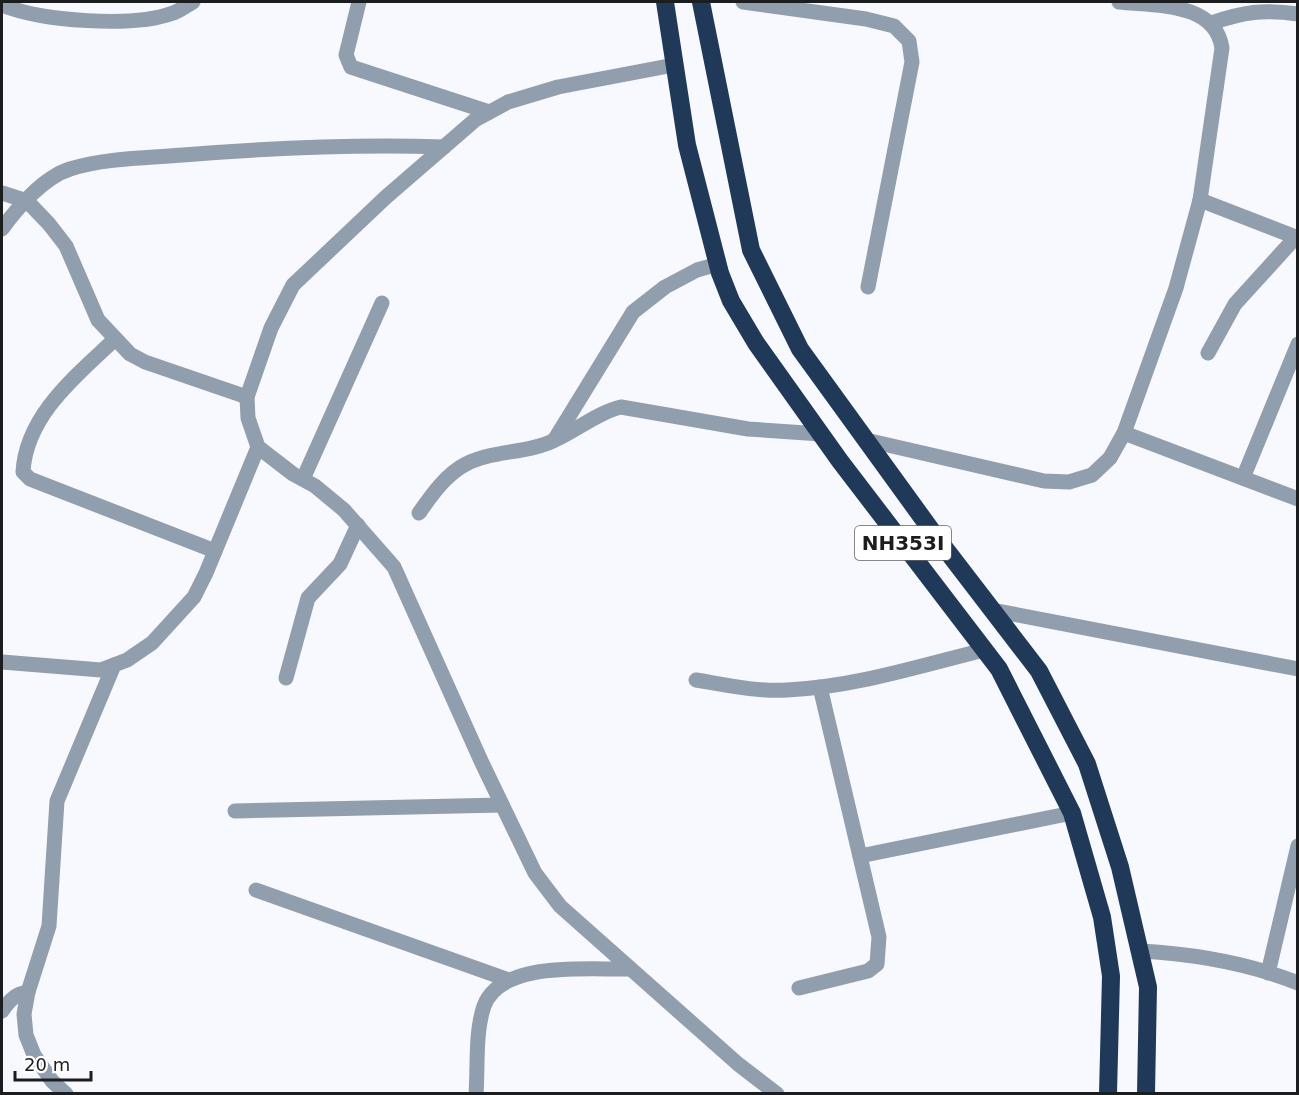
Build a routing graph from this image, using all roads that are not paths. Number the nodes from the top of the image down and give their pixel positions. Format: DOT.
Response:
graph roads {
  1 [pos="193,2"];
  2 [pos="359,2"];
  3 [pos="664,2"];
  4 [pos="701,2"];
  5 [pos="743,2"];
  6 [pos="1119,2"];
  7 [pos="2,5"];
  8 [pos="1298,14"];
  9 [pos="1212,23"];
  10 [pos="674,65"];
  11 [pos="489,112"];
  12 [pos="444,147"];
  13 [pos="2,193"];
  14 [pos="27,201"];
  15 [pos="1200,201"];
  16 [pos="2,229"];
  17 [pos="1296,238"];
  18 [pos="718,264"];
  19 [pos="868,287"];
  20 [pos="382,303"];
  21 [pos="115,339"];
  22 [pos="1298,344"];
  23 [pos="1208,353"];
  24 [pos="248,397"];
  25 [pos="1124,433"];
  26 [pos="821,434"];
  27 [pos="866,440"];
  28 [pos="554,441"];
  29 [pos="258,447"];
  30 [pos="1243,478"];
  31 [pos="303,479"];
  32 [pos="1298,500"];
  33 [pos="419,513"];
  34 [pos="358,525"];
  35 [pos="215,551"];
  36 [pos="992,610"];
  37 [pos="984,650"];
  38 [pos="2,662"];
  39 [pos="114,665"];
  40 [pos="1298,669"];
  41 [pos="286,678"];
  42 [pos="696,680"];
  43 [pos="820,687"];
  44 [pos="502,805"];
  45 [pos="235,811"];
  46 [pos="1072,813"];
  47 [pos="1298,846"];
  48 [pos="860,856"];
  49 [pos="256,890"];
  50 [pos="1141,951"];
  51 [pos="628,969"];
  52 [pos="1268,973"];
  53 [pos="509,980"];
  54 [pos="1298,983"];
  55 [pos="799,988"];
  56 [pos="28,992"];
  57 [pos="2,1011"];
  58 [pos="66,1094"];
  59 [pos="476,1094"];
  60 [pos="777,1094"];
  61 [pos="1108,1094"];
  62 [pos="1146,1094"];
  1 -- 7 [label="street"];
  2 -- 11 [label="street"];
  3 -- 10 [label="highway, NH353I"];
  4 -- 27 [label="highway, NH353I"];
  5 -- 19 [label="street"];
  6 -- 9 [label="street"];
  8 -- 9 [label="street"];
  9 -- 15 [label="street"];
  10 -- 11 [label="street"];
  10 -- 18 [label="highway, NH353I"];
  11 -- 12 [label="street"];
  12 -- 14 [label="street"];
  12 -- 24 [label="street"];
  13 -- 14 [label="street"];
  14 -- 16 [label="street"];
  14 -- 21 [label="street"];
  15 -- 17 [label="street"];
  15 -- 25 [label="street"];
  17 -- 23 [label="street"];
  18 -- 26 [label="highway, NH353I"];
  18 -- 28 [label="street"];
  20 -- 31 [label="street"];
  21 -- 24 [label="street"];
  21 -- 35 [label="street"];
  22 -- 30 [label="street"];
  24 -- 29 [label="street"];
  25 -- 27 [label="street"];
  25 -- 30 [label="street"];
  26 -- 28 [label="street"];
  26 -- 37 [label="highway, NH353I"];
  27 -- 36 [label="highway, NH353I"];
  28 -- 33 [label="street"];
  29 -- 31 [label="street"];
  29 -- 35 [label="street"];
  30 -- 32 [label="street"];
  31 -- 34 [label="street"];
  34 -- 41 [label="street"];
  34 -- 44 [label="street"];
  35 -- 39 [label="street"];
  36 -- 40 [label="street"];
  36 -- 50 [label="highway, NH353I"];
  37 -- 43 [label="street"];
  37 -- 46 [label="highway, NH353I"];
  38 -- 39 [label="street"];
  39 -- 56 [label="street"];
  42 -- 43 [label="street"];
  43 -- 48 [label="street"];
  44 -- 45 [label="street"];
  44 -- 51 [label="street"];
  46 -- 48 [label="street"];
  46 -- 61 [label="highway, NH353I"];
  47 -- 52 [label="street"];
  48 -- 55 [label="street"];
  49 -- 53 [label="street"];
  50 -- 52 [label="street"];
  50 -- 62 [label="highway, NH353I"];
  51 -- 53 [label="street"];
  51 -- 60 [label="street"];
  52 -- 54 [label="street"];
  53 -- 59 [label="street"];
  56 -- 57 [label="street"];
  56 -- 58 [label="street"];
}
